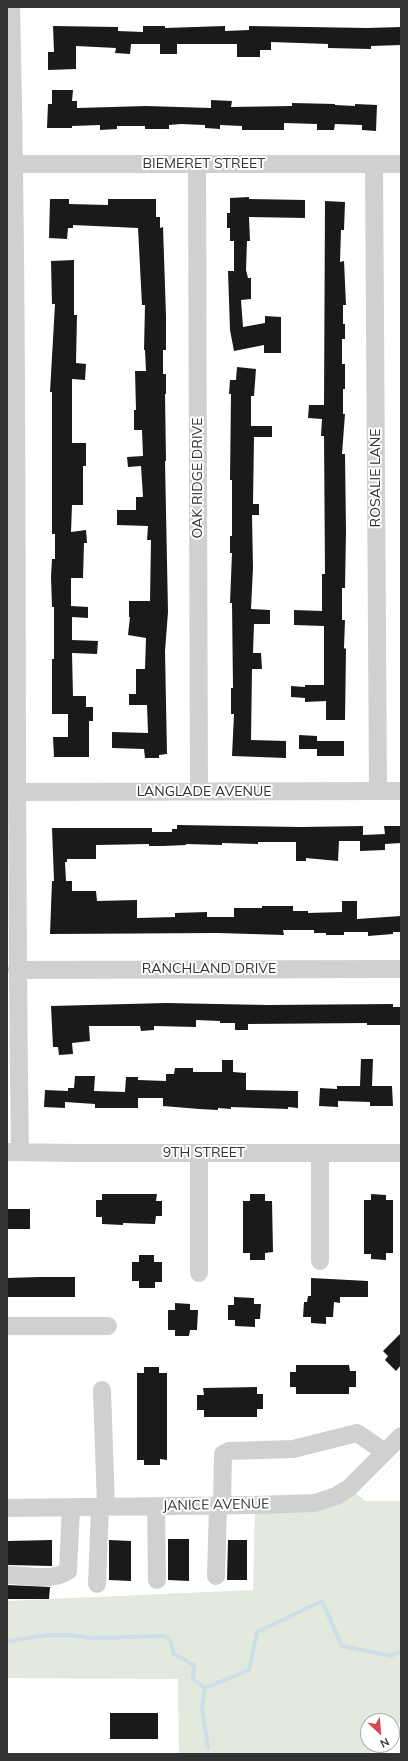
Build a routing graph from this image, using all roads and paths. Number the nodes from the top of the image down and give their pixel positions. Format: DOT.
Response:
graph roads {
  1 [pos="11,7"];
  2 [pos="11,164"];
  3 [pos="197,164"];
  4 [pos="374,164"];
  5 [pos="401,164"];
  6 [pos="378,791"];
  7 [pos="401,791"];
  8 [pos="12,792"];
  9 [pos="199,792"];
  10 [pos="401,969"];
  11 [pos="17,970"];
  12 [pos="13,1152"];
  13 [pos="199,1153"];
  14 [pos="320,1153"];
  15 [pos="401,1153"];
  16 [pos="320,1261"];
  17 [pos="199,1273"];
  18 [pos="7,1326"];
  19 [pos="108,1326"];
  20 [pos="102,1390"];
  21 [pos="401,1436"];
  22 [pos="385,1452"];
  23 [pos="220,1505"];
  24 [pos="156,1506"];
  25 [pos="103,1507"];
  26 [pos="7,1508"];
  27 [pos="71,1508"];
  28 [pos="10,1575"];
  29 [pos="216,1576"];
  30 [pos="157,1580"];
  31 [pos="97,1584"];
  1 -- 2 [label="street"];
  2 -- 3 [label="street, BIEMERET STREET"];
  2 -- 8 [label="street"];
  3 -- 4 [label="street, BIEMERET STREET"];
  3 -- 9 [label="street, OAK RIDGE DRIVE"];
  4 -- 5 [label="street, BIEMERET STREET"];
  4 -- 6 [label="street, ROSALIE LANE"];
  6 -- 7 [label="street, LANGLADE AVENUE"];
  6 -- 9 [label="street, LANGLADE AVENUE"];
  8 -- 9 [label="street, LANGLADE AVENUE"];
  8 -- 11 [label="street"];
  10 -- 11 [label="street, RANCHLAND DRIVE"];
  11 -- 12 [label="street"];
  12 -- 13 [label="street, 9TH STREET"];
  13 -- 14 [label="street, 9TH STREET"];
  13 -- 17 [label="street"];
  14 -- 15 [label="street, 9TH STREET"];
  14 -- 16 [label="street"];
  18 -- 19 [label="street"];
  20 -- 25 [label="street"];
  21 -- 22 [label="street, JANICE AVENUE"];
  22 -- 23 [label="street, JANICE AVENUE"];
  22 -- 23 [label="street"];
  23 -- 24 [label="street, JANICE AVENUE"];
  23 -- 29 [label="street"];
  24 -- 25 [label="street, JANICE AVENUE"];
  24 -- 30 [label="street"];
  25 -- 27 [label="street, JANICE AVENUE"];
  25 -- 31 [label="street"];
  26 -- 27 [label="street, JANICE AVENUE"];
  27 -- 28 [label="street"];
}
